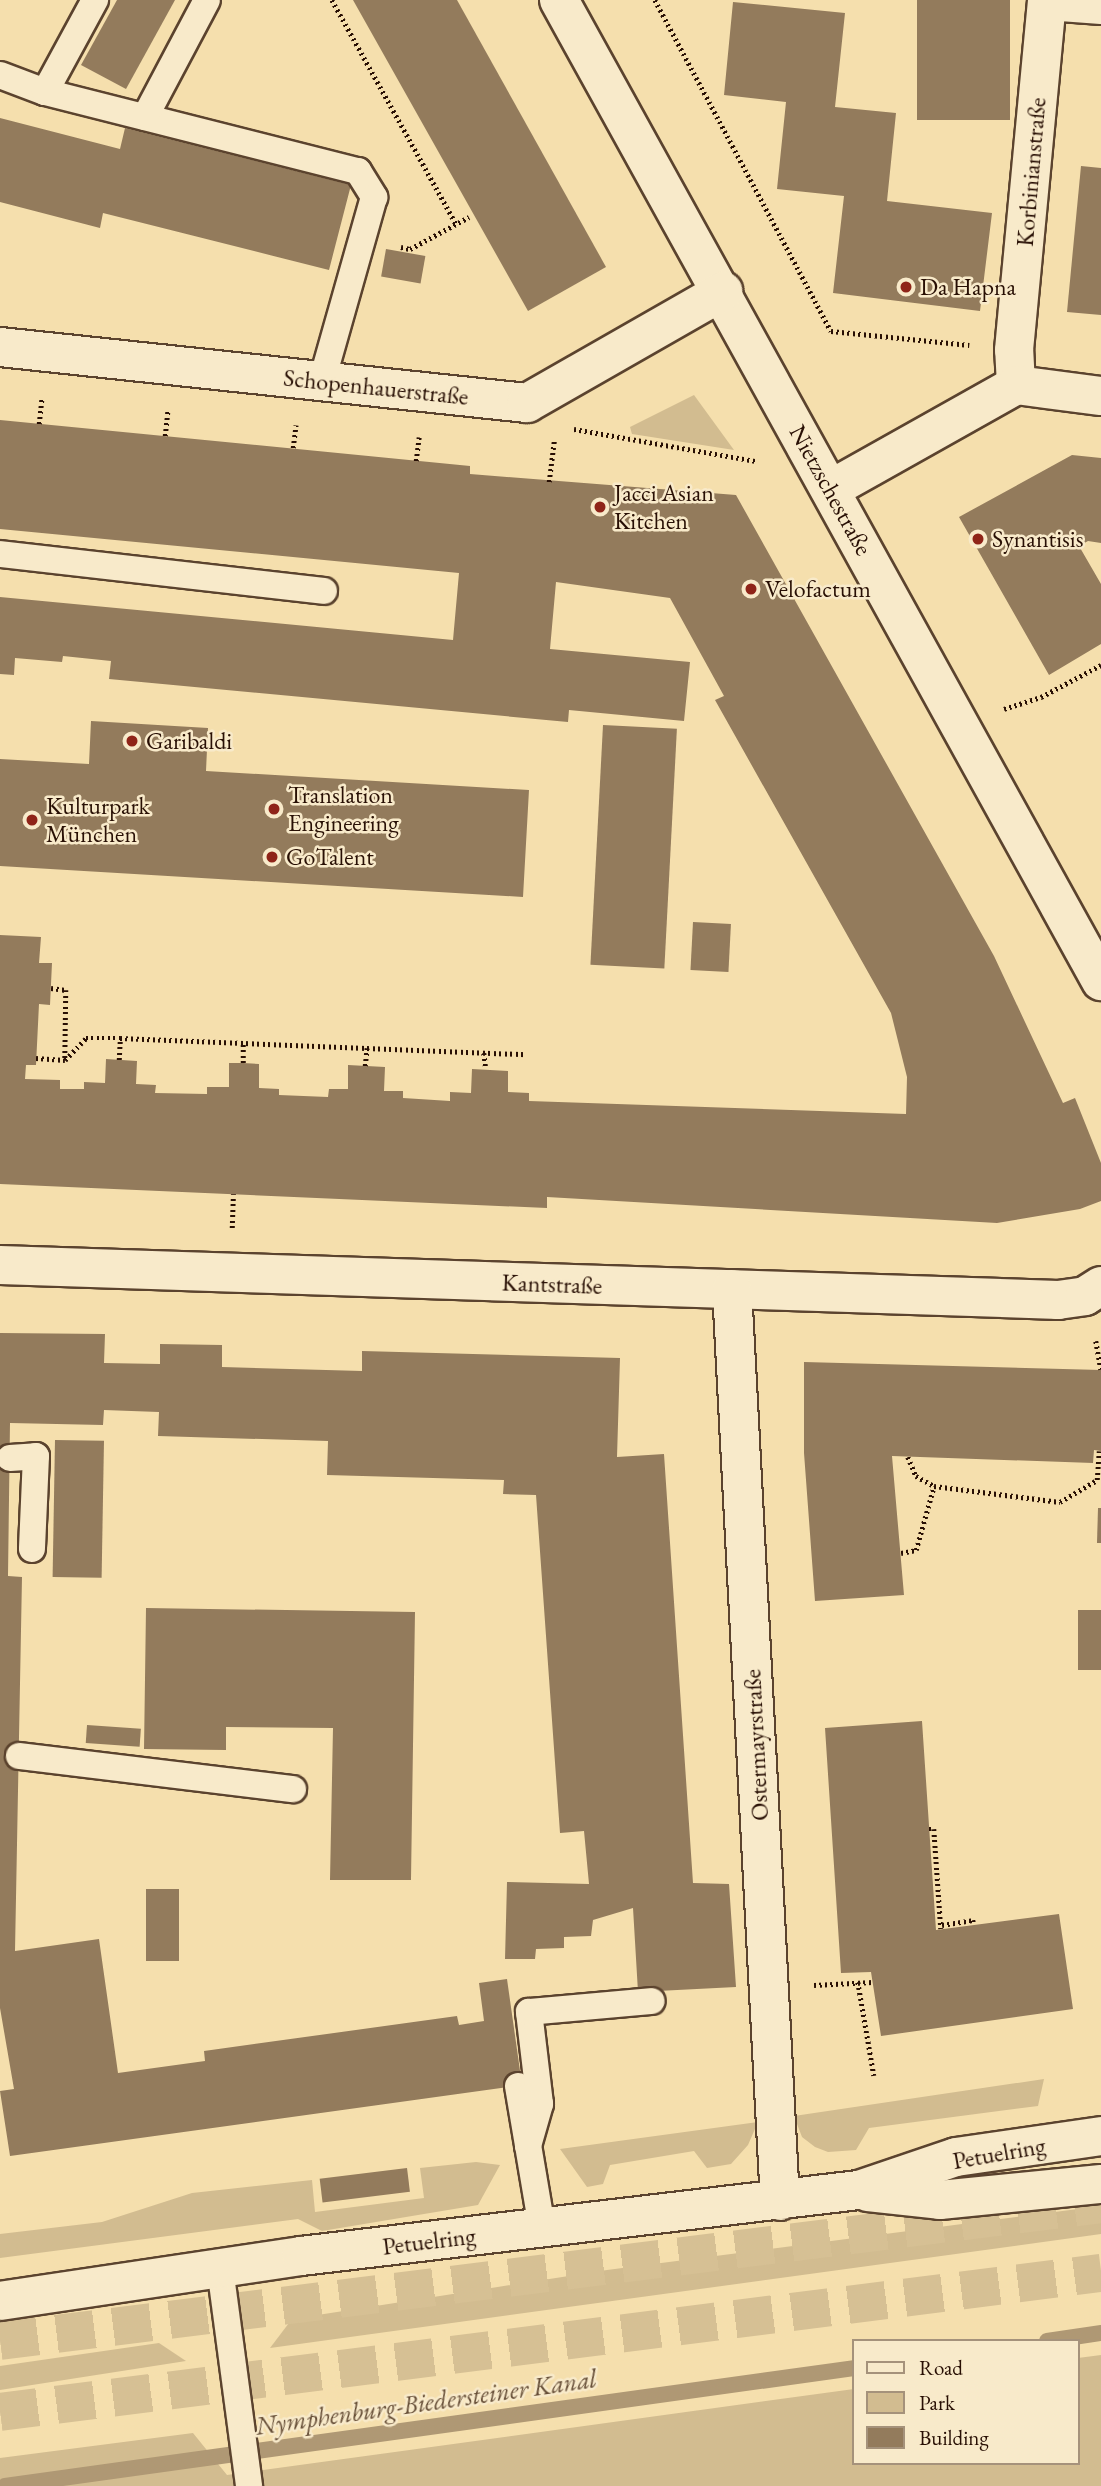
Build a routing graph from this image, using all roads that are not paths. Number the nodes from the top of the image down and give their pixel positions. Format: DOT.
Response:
graph roads {
  1 [pos="95,0"];
  2 [pos="207,0"];
  3 [pos="558,0"];
  4 [pos="1047,4"];
  5 [pos="1101,11"];
  6 [pos="0,75"];
  7 [pos="45,92"];
  8 [pos="145,117"];
  9 [pos="723,291"];
  10 [pos="0,347"];
  11 [pos="1015,368"];
  12 [pos="322,381"];
  13 [pos="1101,396"];
  14 [pos="831,489"];
  15 [pos="0,554"];
  16 [pos="324,591"];
  17 [pos="1101,981"];
  18 [pos="0,1265"];
  19 [pos="1101,1286"];
  20 [pos="732,1289"];
  21 [pos="10,1458"];
  22 [pos="32,1549"];
  23 [pos="19,1755"];
  24 [pos="293,1789"];
  25 [pos="652,2001"];
  26 [pos="518,2086"];
  27 [pos="1101,2136"];
  28 [pos="528,2146"];
  29 [pos="1101,2184"];
  30 [pos="859,2190"];
  31 [pos="780,2201"];
  32 [pos="542,2228"];
  33 [pos="220,2268"];
  34 [pos="0,2301"];
  35 [pos="249,2483"];
  1 -- 7 [label="lane"];
  2 -- 8 [label="lane"];
  3 -- 9 [label="street, Nietzschestraße"];
  4 -- 5 [label="lane"];
  4 -- 11 [label="street, Korbinianstraße"];
  6 -- 7 [label="lane"];
  7 -- 8 [label="lane"];
  8 -- 12 [label="lane"];
  9 -- 12 [label="street, Schopenhauerstraße"];
  9 -- 14 [label="street, Nietzschestraße"];
  10 -- 12 [label="street, Schopenhauerstraße"];
  11 -- 13 [label="street"];
  11 -- 14 [label="street"];
  14 -- 17 [label="street, Nietzschestraße"];
  15 -- 16 [label="lane"];
  18 -- 20 [label="street, Kantstraße"];
  19 -- 20 [label="street, Kantstraße"];
  20 -- 31 [label="street, Ostermayrstraße"];
  21 -- 22 [label="lane"];
  23 -- 24 [label="lane"];
  25 -- 28 [label="lane"];
  26 -- 28 [label="lane"];
  27 -- 30 [label="street, Petuelring"];
  28 -- 32 [label="lane"];
  29 -- 30 [label="street, Petuelring"];
  30 -- 31 [label="street, Petuelring"];
  31 -- 32 [label="street, Petuelring"];
  32 -- 33 [label="street, Petuelring"];
  33 -- 34 [label="street, Petuelring"];
  33 -- 35 [label="lane"];
}
